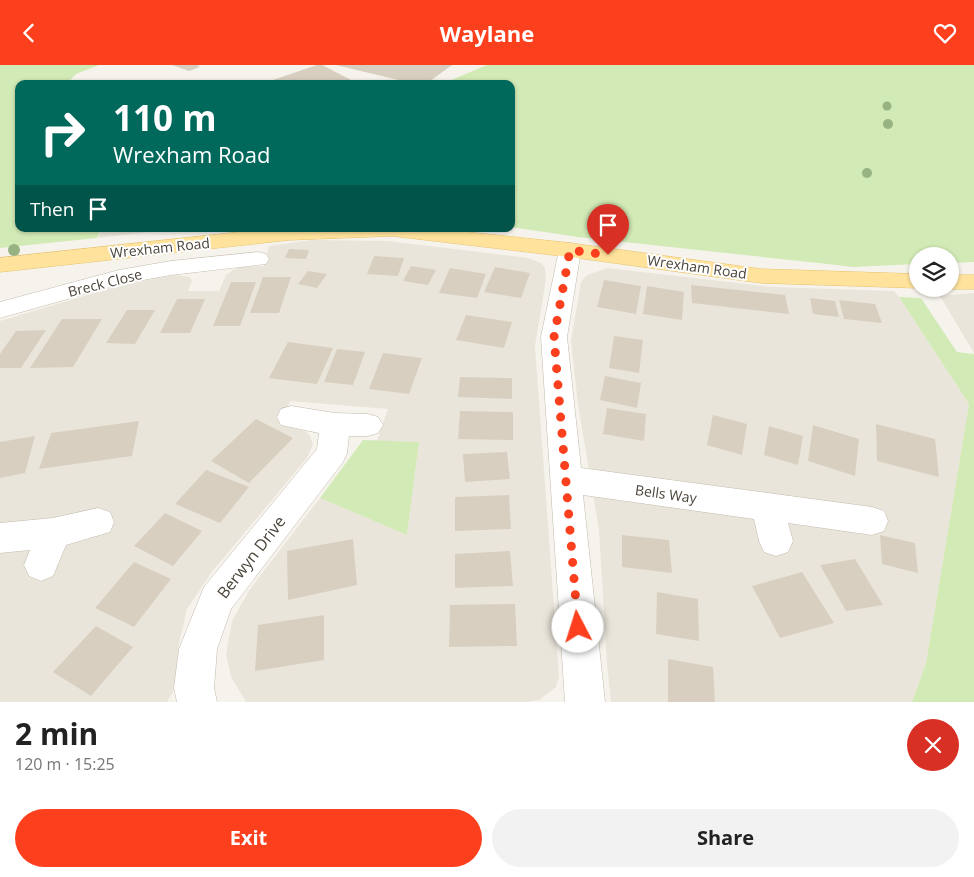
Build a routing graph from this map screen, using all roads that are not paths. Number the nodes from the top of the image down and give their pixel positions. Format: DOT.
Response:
graph roads {
  1 [pos="340,232"];
  2 [pos="401,232"];
  3 [pos="570,250"];
  4 [pos="258,259"];
  5 [pos="0,265"];
  6 [pos="909,281"];
  7 [pos="974,282"];
  8 [pos="959,283"];
  9 [pos="0,310"];
  10 [pos="291,417"];
  11 [pos="335,424"];
  12 [pos="368,425"];
  13 [pos="565,479"];
  14 [pos="768,507"];
  15 [pos="872,521"];
  16 [pos="98,522"];
  17 [pos="53,533"];
  18 [pos="0,538"];
  19 [pos="776,541"];
  20 [pos="41,565"];
  21 [pos="197,702"];
  22 [pos="585,702"];
  1 -- 5 [label="main road, Wrexham Road"];
  2 -- 3 [label="main road, Wrexham Road"];
  3 -- 6 [label="main road, Wrexham Road"];
  3 -- 13 [label="street"];
  4 -- 9 [label="street, Breck Close"];
  7 -- 8 [label="main road"];
  10 -- 11 [label="street"];
  11 -- 12 [label="street"];
  11 -- 21 [label="street, Berwyn Drive"];
  13 -- 14 [label="street, Bells Way"];
  13 -- 22 [label="street"];
  14 -- 15 [label="street, Bells Way"];
  14 -- 19 [label="street"];
  16 -- 17 [label="street"];
  17 -- 18 [label="street"];
  17 -- 20 [label="street"];
}
